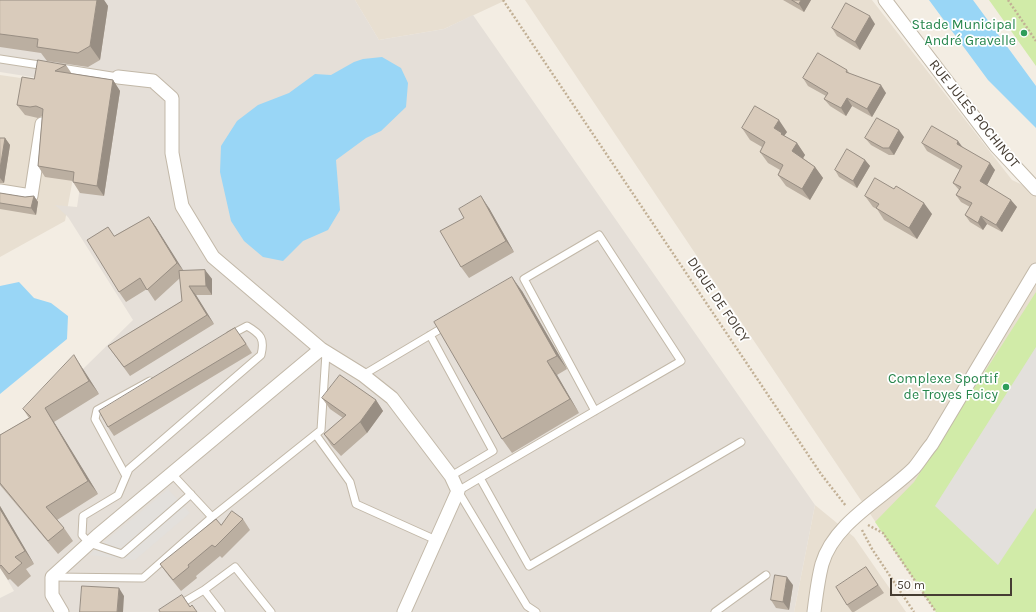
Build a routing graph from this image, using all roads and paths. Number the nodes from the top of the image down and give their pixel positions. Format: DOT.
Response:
graph roads {
  1 [pos="503,0"];
  2 [pos="886,0"];
  3 [pos="1008,0"];
  4 [pos="1036,41"];
  5 [pos="0,59"];
  6 [pos="118,77"];
  7 [pos="42,124"];
  8 [pos="1036,189"];
  9 [pos="0,191"];
  10 [pos="1036,270"];
  11 [pos="524,279"];
  12 [pos="517,283"];
  13 [pos="457,319"];
  14 [pos="430,335"];
  15 [pos="226,337"];
  16 [pos="323,351"];
  17 [pos="363,375"];
  18 [pos="158,376"];
  19 [pos="595,411"];
  20 [pos="316,435"];
  21 [pos="741,442"];
  22 [pos="172,474"];
  23 [pos="126,476"];
  24 [pos="451,476"];
  25 [pos="480,478"];
  26 [pos="458,490"];
  27 [pos="191,494"];
  28 [pos="212,517"];
  29 [pos="856,518"];
  30 [pos="436,540"];
  31 [pos="89,543"];
  32 [pos="766,574"];
  33 [pos="52,577"];
  34 [pos="204,590"];
  35 [pos="62,612"];
  36 [pos="167,612"];
  37 [pos="221,612"];
  38 [pos="270,612"];
  39 [pos="404,612"];
  40 [pos="536,612"];
  41 [pos="715,612"];
  42 [pos="814,612"];
  43 [pos="914,612"];
  44 [pos="936,612"];
  1 -- 29 [label="path, DIGUE DE FOICY"];
  2 -- 8 [label="street, RUE JULES POCHINOT"];
  3 -- 4 [label="path"];
  5 -- 6 [label="lane"];
  6 -- 16 [label="street"];
  7 -- 9 [label="street"];
  10 -- 29 [label="street"];
  11 -- 12 [label="lane"];
  11 -- 19 [label="lane"];
  11 -- 19 [label="lane"];
  13 -- 14 [label="lane"];
  14 -- 17 [label="lane"];
  14 -- 24 [label="lane"];
  15 -- 23 [label="lane"];
  16 -- 17 [label="street"];
  16 -- 20 [label="lane"];
  16 -- 22 [label="street"];
  17 -- 24 [label="street"];
  18 -- 23 [label="lane"];
  19 -- 25 [label="lane"];
  20 -- 28 [label="lane"];
  20 -- 30 [label="lane"];
  21 -- 25 [label="lane"];
  22 -- 27 [label="lane"];
  22 -- 31 [label="street"];
  23 -- 31 [label="lane"];
  24 -- 26 [label="street"];
  25 -- 26 [label="lane"];
  26 -- 30 [label="street"];
  26 -- 40 [label="lane"];
  27 -- 28 [label="lane"];
  27 -- 31 [label="lane"];
  28 -- 33 [label="lane"];
  29 -- 42 [label="street"];
  29 -- 43 [label="path, DIGUE DE FOICY"];
  29 -- 44 [label="path"];
  30 -- 39 [label="street"];
  31 -- 33 [label="street"];
  32 -- 41 [label="lane"];
  33 -- 35 [label="street"];
  34 -- 36 [label="lane"];
  34 -- 37 [label="lane"];
  34 -- 38 [label="lane"];
}
